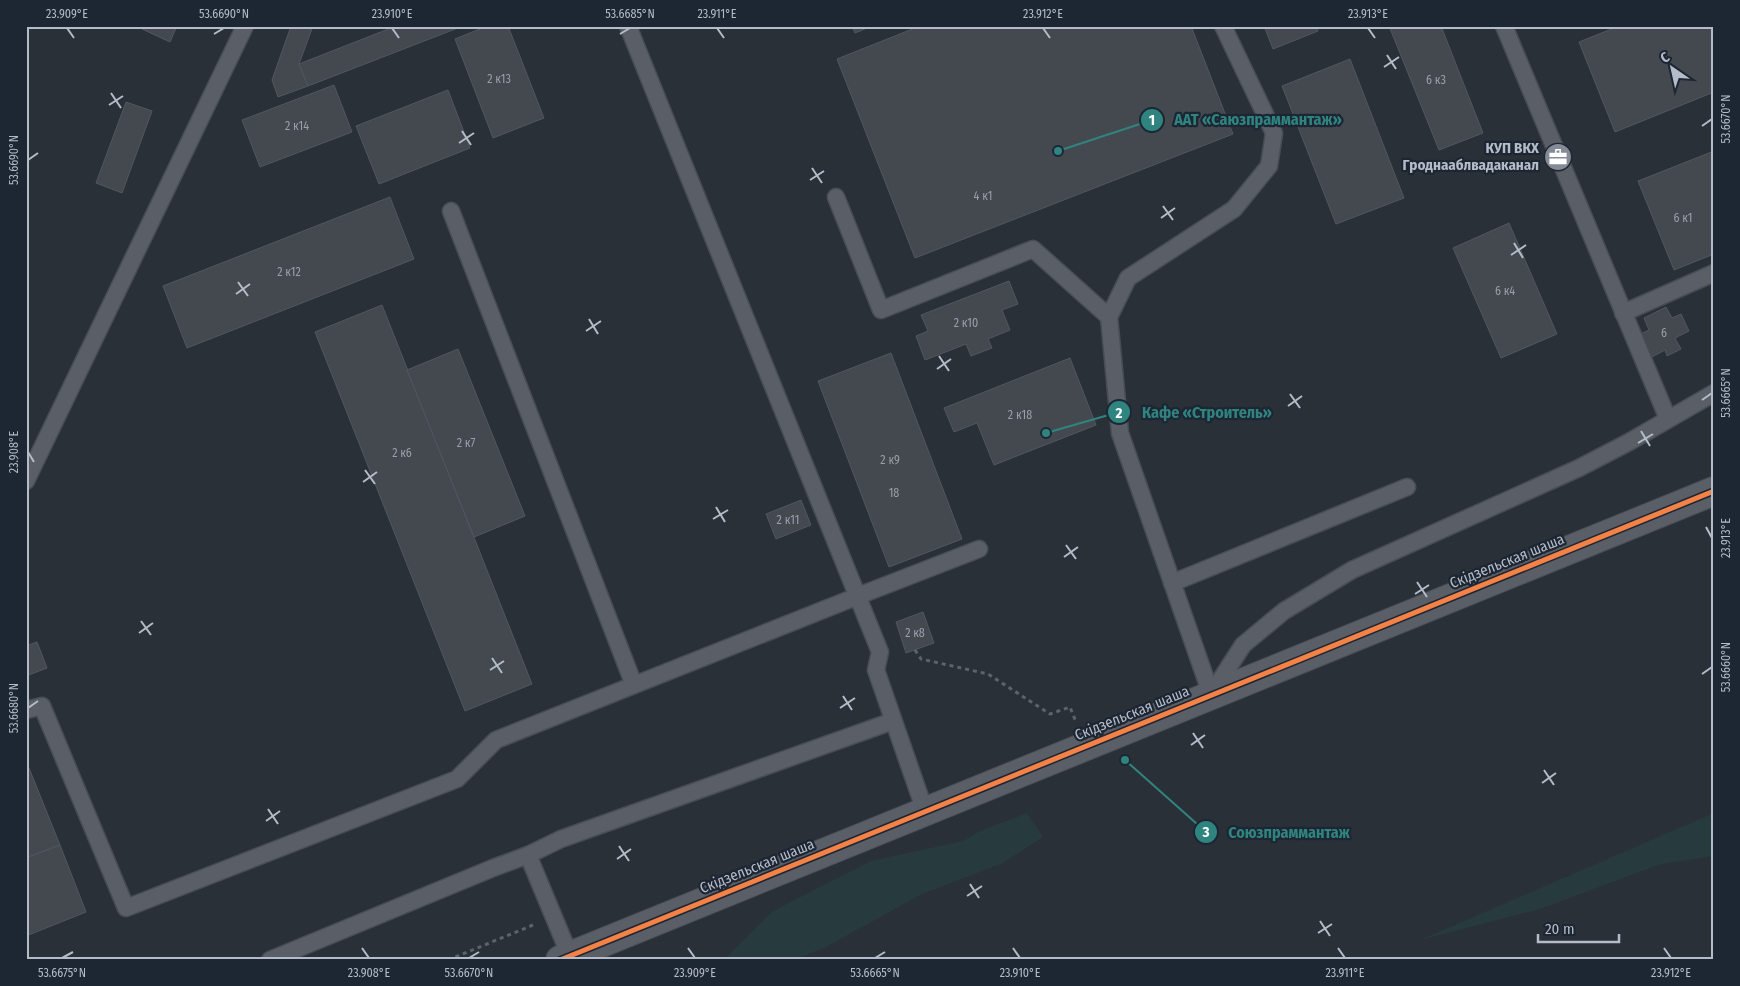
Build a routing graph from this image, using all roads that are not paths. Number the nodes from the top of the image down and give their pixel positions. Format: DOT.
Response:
graph roads {
  1 [pos="245,26"];
  2 [pos="628,26"];
  3 [pos="1223,26"];
  4 [pos="1504,26"];
  5 [pos="836,197"];
  6 [pos="451,210"];
  7 [pos="1714,274"];
  8 [pos="1623,313"];
  9 [pos="1109,317"];
  10 [pos="1714,392"];
  11 [pos="1668,419"];
  12 [pos="26,482"];
  13 [pos="1407,487"];
  14 [pos="1714,491"];
  15 [pos="979,549"];
  16 [pos="1172,583"];
  17 [pos="858,596"];
  18 [pos="634,685"];
  19 [pos="1211,694"];
  20 [pos="26,710"];
  21 [pos="893,721"];
  22 [pos="925,811"];
  23 [pos="528,855"];
  24 [pos="565,958"];
  25 [pos="270,960"];
  1 -- 12 [label="lane"];
  2 -- 17 [label="lane"];
  3 -- 9 [label="lane"];
  4 -- 8 [label="lane"];
  5 -- 9 [label="lane"];
  6 -- 18 [label="lane"];
  7 -- 8 [label="lane"];
  8 -- 11 [label="lane"];
  9 -- 16 [label="lane"];
  10 -- 11 [label="lane"];
  11 -- 19 [label="lane"];
  13 -- 16 [label="lane"];
  14 -- 19 [label="street, Скідзельская шаша"];
  15 -- 17 [label="lane"];
  16 -- 19 [label="lane"];
  17 -- 18 [label="lane"];
  17 -- 21 [label="lane"];
  18 -- 20 [label="lane"];
  19 -- 22 [label="street, Скідзельская шаша"];
  21 -- 22 [label="lane"];
  21 -- 23 [label="lane"];
  22 -- 24 [label="street, Скідзельская шаша"];
  23 -- 24 [label="lane"];
  23 -- 25 [label="lane"];
}
